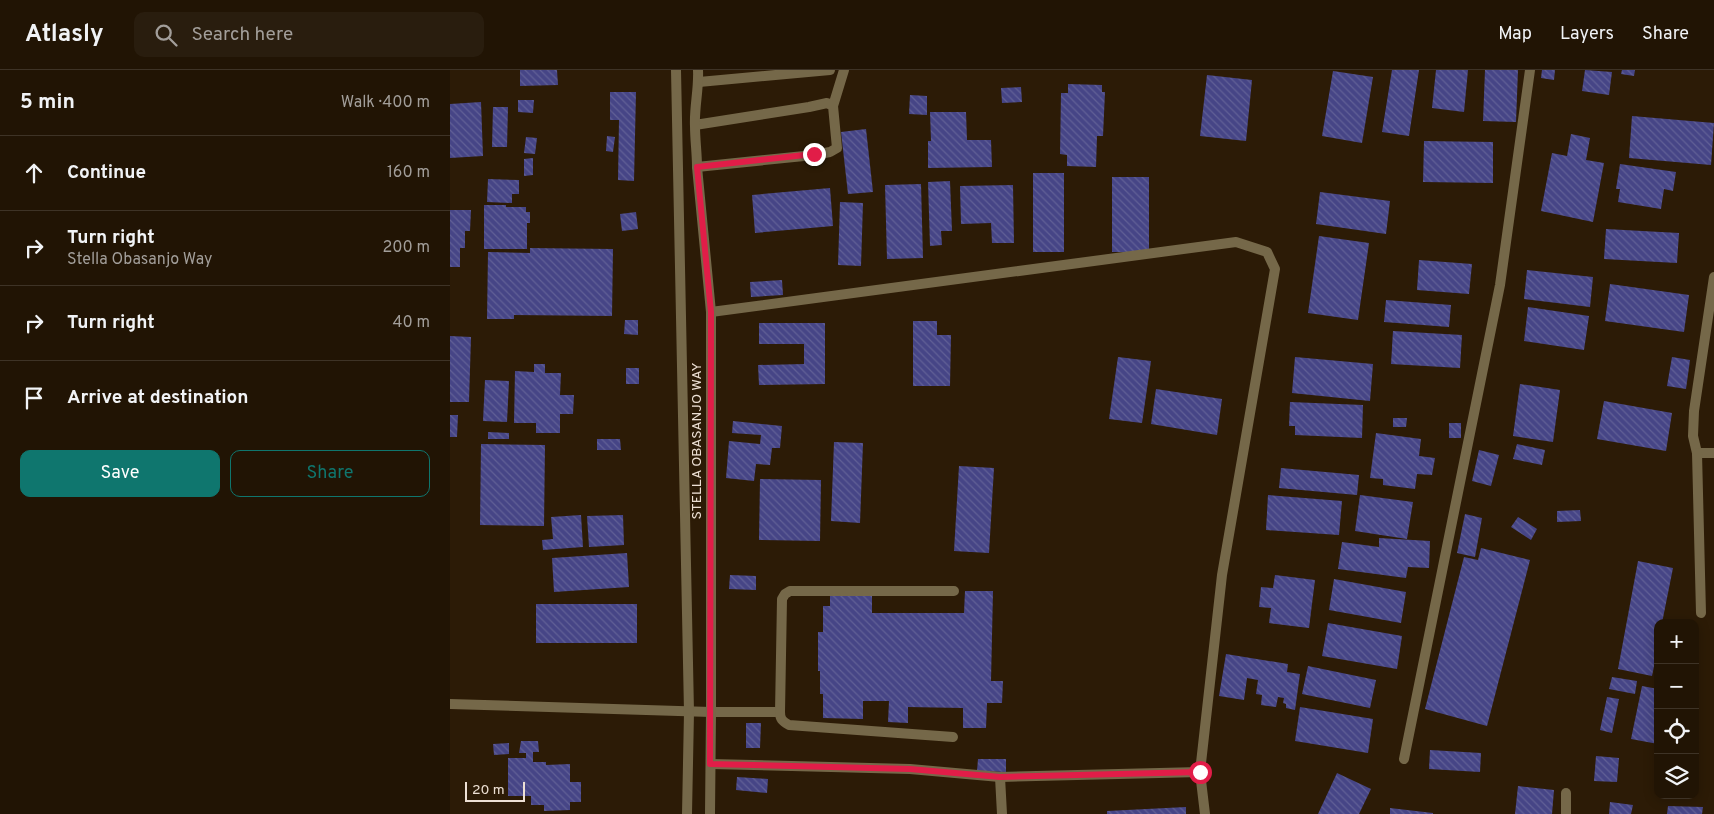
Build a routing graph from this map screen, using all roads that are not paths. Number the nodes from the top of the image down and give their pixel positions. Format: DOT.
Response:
graph roads {
  1 [pos="676,70"];
  2 [pos="698,70"];
  3 [pos="830,70"];
  4 [pos="844,70"];
  5 [pos="1530,70"];
  6 [pos="699,82"];
  7 [pos="833,106"];
  8 [pos="695,125"];
  9 [pos="697,144"];
  10 [pos="678,146"];
  11 [pos="697,167"];
  12 [pos="1714,277"];
  13 [pos="711,312"];
  14 [pos="1697,453"];
  15 [pos="1714,454"];
  16 [pos="954,591"];
  17 [pos="1701,613"];
  18 [pos="450,704"];
  19 [pos="689,712"];
  20 [pos="711,712"];
  21 [pos="780,712"];
  22 [pos="953,737"];
  23 [pos="1404,759"];
  24 [pos="710,764"];
  25 [pos="1200,772"];
  26 [pos="1000,777"];
  27 [pos="1566,793"];
  28 [pos="687,814"];
  29 [pos="710,814"];
  30 [pos="1002,814"];
  31 [pos="1206,814"];
  32 [pos="1566,814"];
  1 -- 10 [label="street"];
  2 -- 6 [label="street, STELLA OBASANJO WAY"];
  3 -- 6 [label="street"];
  4 -- 7 [label="street"];
  5 -- 23 [label="street"];
  6 -- 8 [label="street, STELLA OBASANJO WAY"];
  7 -- 8 [label="street"];
  7 -- 11 [label="street"];
  8 -- 9 [label="street, STELLA OBASANJO WAY"];
  9 -- 10 [label="street"];
  9 -- 11 [label="street, STELLA OBASANJO WAY"];
  10 -- 19 [label="street"];
  11 -- 13 [label="street, STELLA OBASANJO WAY"];
  12 -- 14 [label="street"];
  13 -- 20 [label="street, STELLA OBASANJO WAY"];
  13 -- 25 [label="street"];
  14 -- 15 [label="street"];
  14 -- 17 [label="street"];
  16 -- 21 [label="street"];
  18 -- 19 [label="street"];
  19 -- 20 [label="street"];
  19 -- 28 [label="street"];
  20 -- 21 [label="street"];
  20 -- 24 [label="street, STELLA OBASANJO WAY"];
  21 -- 22 [label="street"];
  24 -- 26 [label="street"];
  24 -- 29 [label="street, STELLA OBASANJO WAY"];
  25 -- 26 [label="street"];
  25 -- 31 [label="street"];
  26 -- 30 [label="street"];
  27 -- 32 [label="street"];
}
